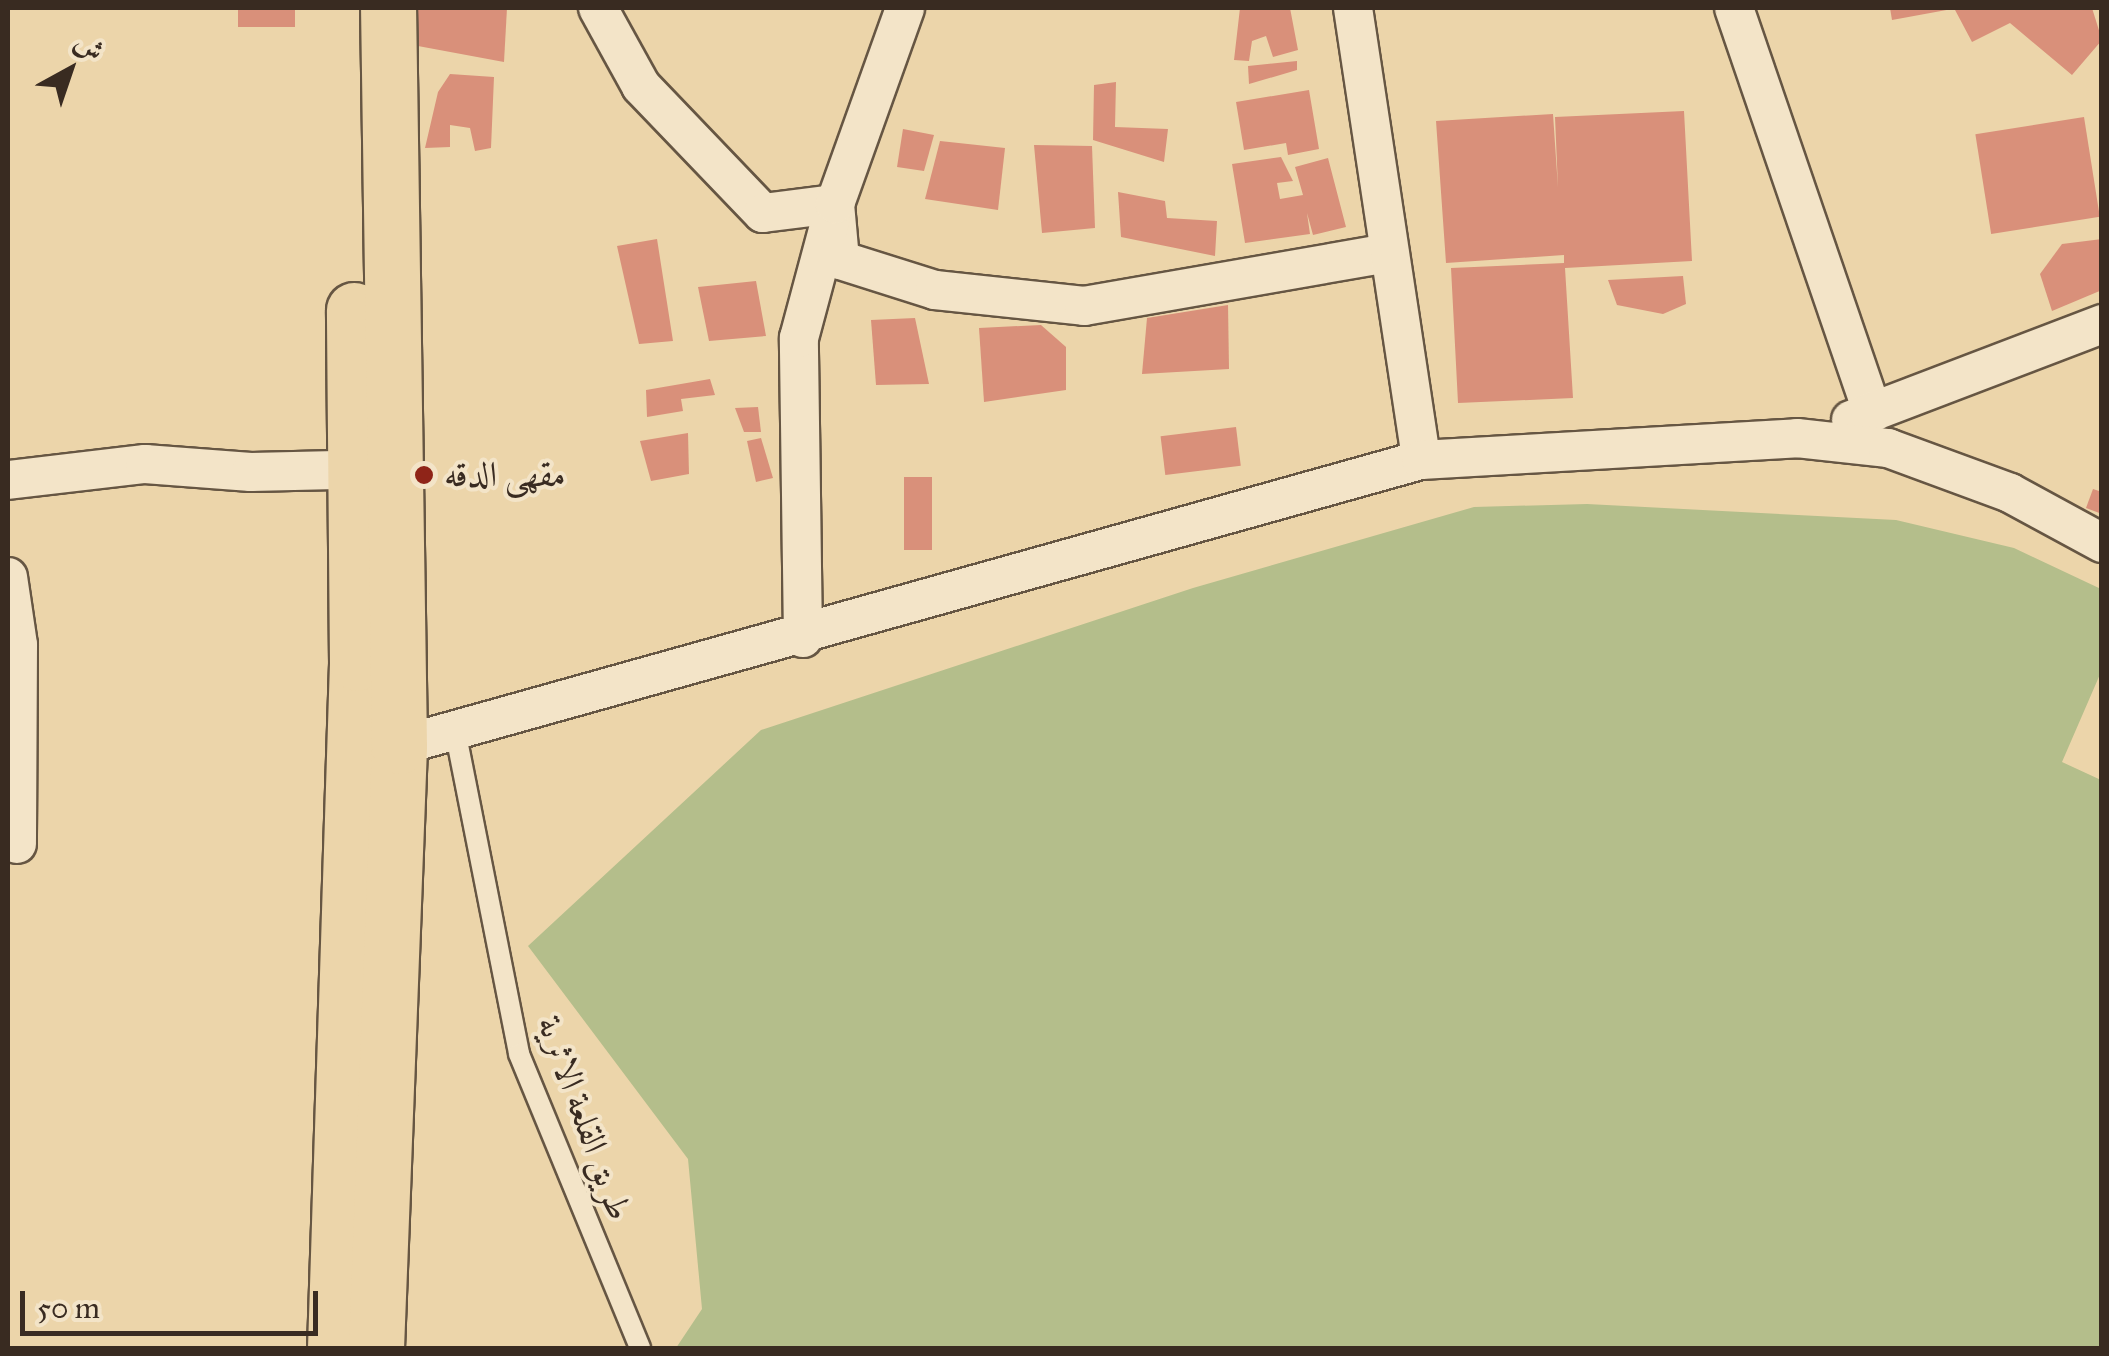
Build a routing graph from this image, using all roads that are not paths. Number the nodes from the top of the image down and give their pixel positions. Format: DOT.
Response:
graph roads {
  1 [pos="356,8"];
  2 [pos="388,8"];
  3 [pos="598,8"];
  4 [pos="905,8"];
  5 [pos="1354,8"];
  6 [pos="1734,8"];
  7 [pos="835,204"];
  8 [pos="1389,253"];
  9 [pos="2102,324"];
  10 [pos="1872,412"];
  11 [pos="1796,438"];
  12 [pos="1421,460"];
  13 [pos="372,469"];
  14 [pos="8,480"];
  15 [pos="2102,544"];
  16 [pos="8,577"];
  17 [pos="804,638"];
  18 [pos="454,725"];
  19 [pos="376,752"];
  20 [pos="16,844"];
  21 [pos="335,1348"];
  22 [pos="376,1348"];
  23 [pos="640,1348"];
  1 -- 13 [label="highway"];
  2 -- 13 [label="highway"];
  3 -- 7 [label="street"];
  4 -- 7 [label="street"];
  5 -- 8 [label="street"];
  6 -- 10 [label="street"];
  7 -- 8 [label="street"];
  7 -- 17 [label="street"];
  8 -- 12 [label="street"];
  9 -- 10 [label="street"];
  10 -- 11 [label="street"];
  11 -- 12 [label="street"];
  11 -- 15 [label="street"];
  12 -- 17 [label="street"];
  13 -- 14 [label="street"];
  13 -- 19 [label="highway"];
  16 -- 20 [label="street"];
  17 -- 18 [label="street"];
  18 -- 19 [label="street"];
  18 -- 23 [label="lane, طريق القلعة الاثرية"];
  19 -- 21 [label="highway"];
  19 -- 22 [label="highway"];
}
